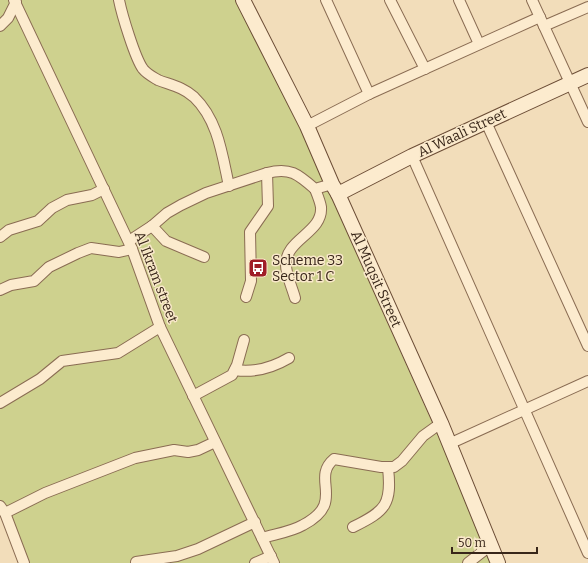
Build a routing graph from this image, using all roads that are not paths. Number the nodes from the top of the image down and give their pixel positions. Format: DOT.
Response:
graph roads {
  1 [pos="119,0"];
  2 [pos="243,0"];
  3 [pos="326,0"];
  4 [pos="390,0"];
  5 [pos="459,0"];
  6 [pos="532,0"];
  7 [pos="15,1"];
  8 [pos="588,7"];
  9 [pos="542,21"];
  10 [pos="0,26"];
  11 [pos="479,44"];
  12 [pos="425,69"];
  13 [pos="588,76"];
  14 [pos="571,83"];
  15 [pos="369,94"];
  16 [pos="486,122"];
  17 [pos="588,122"];
  18 [pos="307,126"];
  19 [pos="412,156"];
  20 [pos="267,173"];
  21 [pos="229,186"];
  22 [pos="104,189"];
  23 [pos="315,189"];
  24 [pos="335,189"];
  25 [pos="152,226"];
  26 [pos="0,237"];
  27 [pos="130,245"];
  28 [pos="204,258"];
  29 [pos="0,290"];
  30 [pos="246,297"];
  31 [pos="295,298"];
  32 [pos="160,327"];
  33 [pos="244,340"];
  34 [pos="588,346"];
  35 [pos="289,358"];
  36 [pos="235,370"];
  37 [pos="588,381"];
  38 [pos="193,396"];
  39 [pos="0,403"];
  40 [pos="524,409"];
  41 [pos="441,423"];
  42 [pos="215,442"];
  43 [pos="449,444"];
  44 [pos="388,468"];
  45 [pos="2,510"];
  46 [pos="255,522"];
  47 [pos="353,527"];
  48 [pos="262,538"];
  49 [pos="491,545"];
  50 [pos="588,553"];
  51 [pos="272,559"];
  52 [pos="136,562"];
  53 [pos="24,563"];
  54 [pos="255,563"];
  55 [pos="468,563"];
  56 [pos="498,563"];
  1 -- 21 [label="street"];
  2 -- 18 [label="street, Al Muqsit Street"];
  3 -- 15 [label="street"];
  4 -- 12 [label="street"];
  5 -- 11 [label="street"];
  6 -- 9 [label="street"];
  7 -- 10 [label="street"];
  7 -- 22 [label="street, Al Ikram street"];
  8 -- 9 [label="street"];
  9 -- 11 [label="street"];
  9 -- 14 [label="street"];
  11 -- 12 [label="street"];
  12 -- 15 [label="street"];
  13 -- 14 [label="street, Al Waali Street"];
  14 -- 16 [label="street, Al Waali Street"];
  14 -- 17 [label="street"];
  15 -- 18 [label="street"];
  16 -- 19 [label="street, Al Waali Street"];
  16 -- 34 [label="street"];
  18 -- 24 [label="street, Al Muqsit Street"];
  19 -- 24 [label="street, Al Waali Street"];
  19 -- 40 [label="street"];
  20 -- 21 [label="street"];
  20 -- 23 [label="street"];
  20 -- 30 [label="street"];
  21 -- 25 [label="street"];
  22 -- 26 [label="street"];
  22 -- 27 [label="street, Al Ikram street"];
  23 -- 24 [label="street"];
  23 -- 31 [label="street"];
  24 -- 41 [label="street, Al Muqsit Street"];
  25 -- 27 [label="street"];
  25 -- 28 [label="street"];
  27 -- 29 [label="street"];
  27 -- 32 [label="street, Al Ikram street"];
  32 -- 38 [label="street, Al Ikram street"];
  32 -- 39 [label="street"];
  33 -- 36 [label="street"];
  35 -- 36 [label="street"];
  36 -- 38 [label="street"];
  37 -- 40 [label="street"];
  38 -- 42 [label="street, Al Ikram street"];
  40 -- 43 [label="street"];
  40 -- 50 [label="street"];
  41 -- 43 [label="street, Al Muqsit Street"];
  41 -- 44 [label="street"];
  42 -- 45 [label="street"];
  42 -- 46 [label="street, Al Ikram street"];
  43 -- 49 [label="street, Al Muqsit Street"];
  44 -- 47 [label="street"];
  44 -- 48 [label="street"];
  45 -- 53 [label="street"];
  46 -- 48 [label="street, Al Ikram street"];
  46 -- 52 [label="street"];
  48 -- 51 [label="street, Al Ikram street"];
  49 -- 55 [label="street"];
  49 -- 56 [label="street, Al Muqsit Street"];
  51 -- 54 [label="street"];
}
